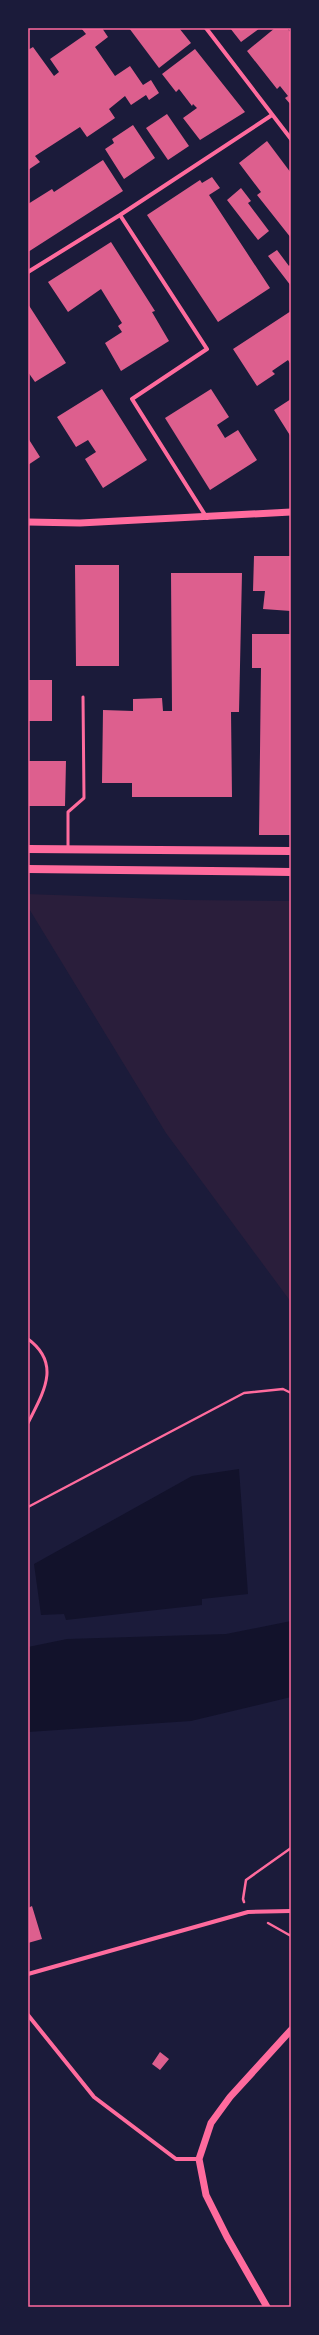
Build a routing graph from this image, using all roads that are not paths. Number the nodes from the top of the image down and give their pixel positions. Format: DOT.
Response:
graph roads {
  1 [pos="206,28"];
  2 [pos="272,115"];
  3 [pos="291,139"];
  4 [pos="120,215"];
  5 [pos="28,272"];
  6 [pos="291,512"];
  7 [pos="207,518"];
  8 [pos="28,522"];
  9 [pos="83,697"];
  10 [pos="68,848"];
  11 [pos="28,849"];
  12 [pos="291,852"];
  13 [pos="28,869"];
  14 [pos="291,872"];
  15 [pos="28,1339"];
  16 [pos="28,1423"];
  17 [pos="291,1911"];
  18 [pos="28,1974"];
  19 [pos="28,2015"];
  20 [pos="291,2030"];
  21 [pos="199,2159"];
  22 [pos="267,2307"];
  1 -- 2 [label="street"];
  2 -- 3 [label="street"];
  2 -- 4 [label="street"];
  4 -- 5 [label="street"];
  4 -- 7 [label="street"];
  6 -- 7 [label="street"];
  7 -- 8 [label="street"];
  9 -- 10 [label="lane"];
  10 -- 11 [label="main road"];
  10 -- 12 [label="main road"];
  13 -- 14 [label="main road"];
  15 -- 16 [label="lane"];
  17 -- 18 [label="street"];
  19 -- 21 [label="street"];
  20 -- 21 [label="street"];
  21 -- 22 [label="street"];
}
